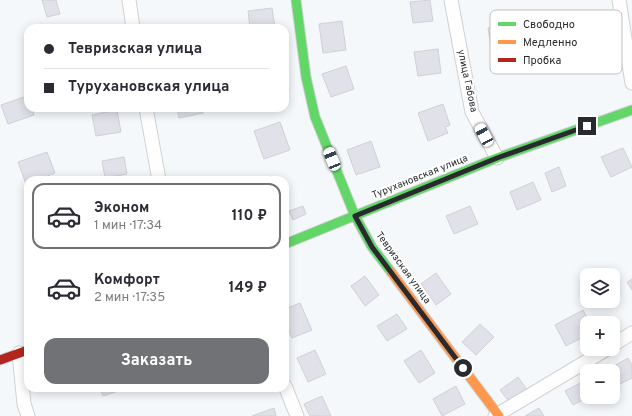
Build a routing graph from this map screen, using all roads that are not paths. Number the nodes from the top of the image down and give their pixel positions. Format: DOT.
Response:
graph roads {
  1 [pos="128,0"];
  2 [pos="296,0"];
  3 [pos="451,0"];
  4 [pos="619,0"];
  5 [pos="621,10"];
  6 [pos="622,19"];
  7 [pos="132,24"];
  8 [pos="632,83"];
  9 [pos="632,110"];
  10 [pos="147,112"];
  11 [pos="497,158"];
  12 [pos="157,176"];
  13 [pos="355,216"];
  14 [pos="289,242"];
  15 [pos="632,333"];
  16 [pos="620,341"];
  17 [pos="23,351"];
  18 [pos="595,356"];
  19 [pos="0,360"];
  20 [pos="287,392"];
  21 [pos="28,416"];
  22 [pos="297,416"];
  23 [pos="498,416"];
  1 -- 7 [label="street"];
  2 -- 13 [label="street, Тевризская улица"];
  3 -- 11 [label="street, улица Габова"];
  4 -- 5 [label="street"];
  6 -- 8 [label="street"];
  9 -- 11 [label="street, Турухановская улица"];
  10 -- 12 [label="street"];
  11 -- 13 [label="street, Турухановская улица"];
  13 -- 14 [label="street, Турухановская улица"];
  13 -- 23 [label="street, Тевризская улица"];
  15 -- 16 [label="street"];
  17 -- 19 [label="street"];
  17 -- 21 [label="street"];
  18 -- 23 [label="street"];
  20 -- 22 [label="street"];
}
